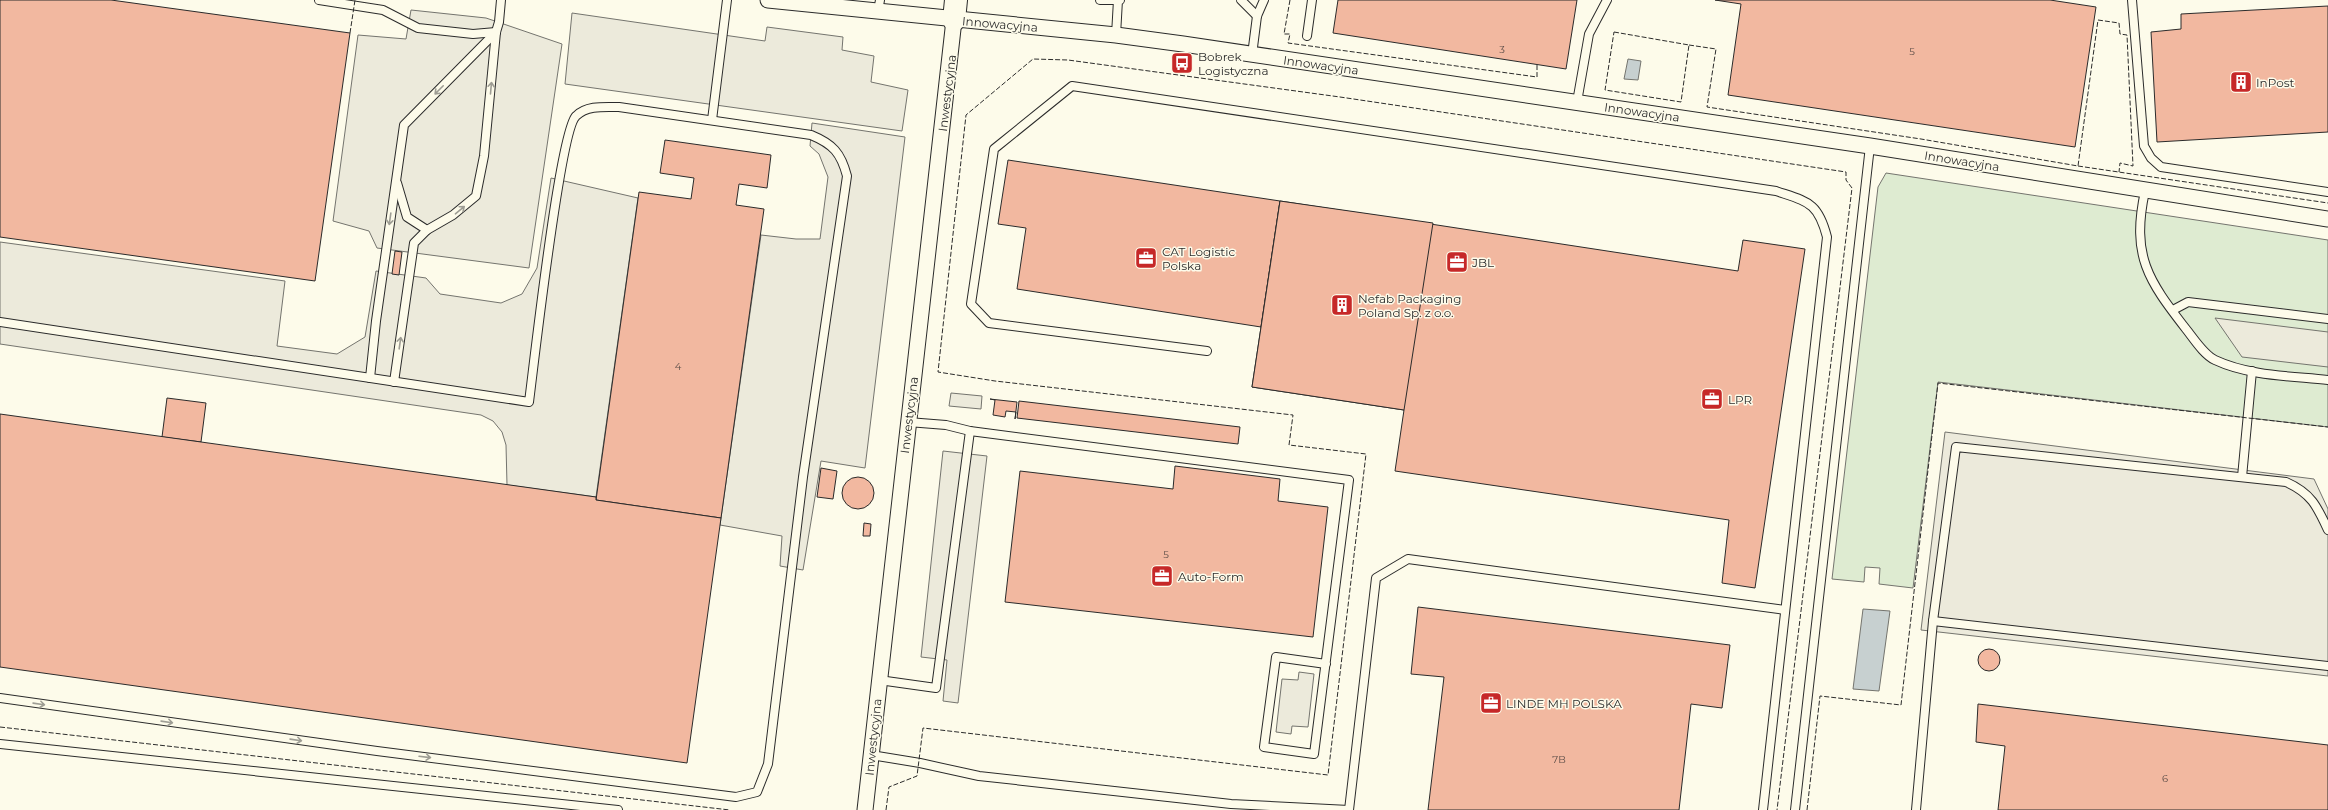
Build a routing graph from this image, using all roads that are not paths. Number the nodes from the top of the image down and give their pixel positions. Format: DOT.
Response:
graph roads {
  1 [pos="319,0"];
  2 [pos="501,0"];
  3 [pos="728,0"];
  4 [pos="768,0"];
  5 [pos="1100,0"];
  6 [pos="1119,0"];
  7 [pos="1241,0"];
  8 [pos="1264,0"];
  9 [pos="1312,0"];
  10 [pos="1607,0"];
  11 [pos="2132,0"];
  12 [pos="879,5"];
  13 [pos="955,10"];
  14 [pos="1256,16"];
  15 [pos="496,32"];
  16 [pos="1116,35"];
  17 [pos="1307,36"];
  18 [pos="1252,55"];
  19 [pos="1577,102"];
  20 [pos="712,120"];
  21 [pos="1870,146"];
  22 [pos="396,180"];
  23 [pos="2145,191"];
  24 [pos="2328,192"];
  25 [pos="2328,219"];
  26 [pos="427,230"];
  27 [pos="2173,310"];
  28 [pos="2328,319"];
  29 [pos="0,322"];
  30 [pos="1207,352"];
  31 [pos="2252,371"];
  32 [pos="370,378"];
  33 [pos="2328,380"];
  34 [pos="394,382"];
  35 [pos="908,422"];
  36 [pos="970,431"];
  37 [pos="2242,477"];
  38 [pos="2328,530"];
  39 [pos="1785,610"];
  40 [pos="1933,621"];
  41 [pos="1326,664"];
  42 [pos="2328,666"];
  43 [pos="879,680"];
  44 [pos="0,698"];
  45 [pos="0,744"];
  46 [pos="871,755"];
  47 [pos="618,810"];
  48 [pos="865,810"];
  49 [pos="1349,810"];
  50 [pos="1762,810"];
  51 [pos="1795,810"];
  52 [pos="1916,810"];
  1 -- 15 [label="lane"];
  2 -- 15 [label="lane"];
  3 -- 20 [label="lane"];
  4 -- 12 [label="street, Innowacyjna"];
  5 -- 6 [label="lane"];
  6 -- 16 [label="lane"];
  7 -- 14 [label="lane"];
  8 -- 14 [label="lane"];
  9 -- 17 [label="lane"];
  10 -- 19 [label="lane"];
  11 -- 24 [label="lane"];
  12 -- 13 [label="street, Innowacyjna"];
  13 -- 16 [label="street, Innowacyjna"];
  13 -- 35 [label="street, Inwestycyjna"];
  14 -- 18 [label="lane"];
  15 -- 22 [label="lane, one-way"];
  26 -- 15 [label="lane, one-way"];
  16 -- 18 [label="street, Innowacyjna"];
  18 -- 19 [label="street, Innowacyjna"];
  19 -- 21 [label="street, Innowacyjna"];
  20 -- 34 [label="lane"];
  44 -- 20 [label="lane, one-way"];
  21 -- 23 [label="street, Innowacyjna"];
  21 -- 51 [label="lane"];
  22 -- 26 [label="lane"];
  22 -- 32 [label="lane, one-way"];
  23 -- 25 [label="street, Innowacyjna"];
  23 -- 27 [label="lane"];
  34 -- 26 [label="lane, one-way"];
  27 -- 28 [label="lane"];
  27 -- 31 [label="lane"];
  29 -- 32 [label="lane"];
  30 -- 39 [label="lane"];
  31 -- 33 [label="lane"];
  31 -- 37 [label="lane"];
  32 -- 34 [label="lane"];
  35 -- 36 [label="lane"];
  35 -- 43 [label="street, Inwestycyjna"];
  36 -- 41 [label="lane"];
  36 -- 43 [label="lane"];
  37 -- 38 [label="lane"];
  37 -- 40 [label="lane"];
  39 -- 49 [label="lane"];
  39 -- 50 [label="lane"];
  40 -- 42 [label="lane"];
  40 -- 52 [label="lane"];
  41 -- 41 [label="lane"];
  43 -- 46 [label="street, Inwestycyjna"];
  45 -- 47 [label="lane"];
  46 -- 48 [label="street, Inwestycyjna"];
  46 -- 49 [label="lane"];
}
